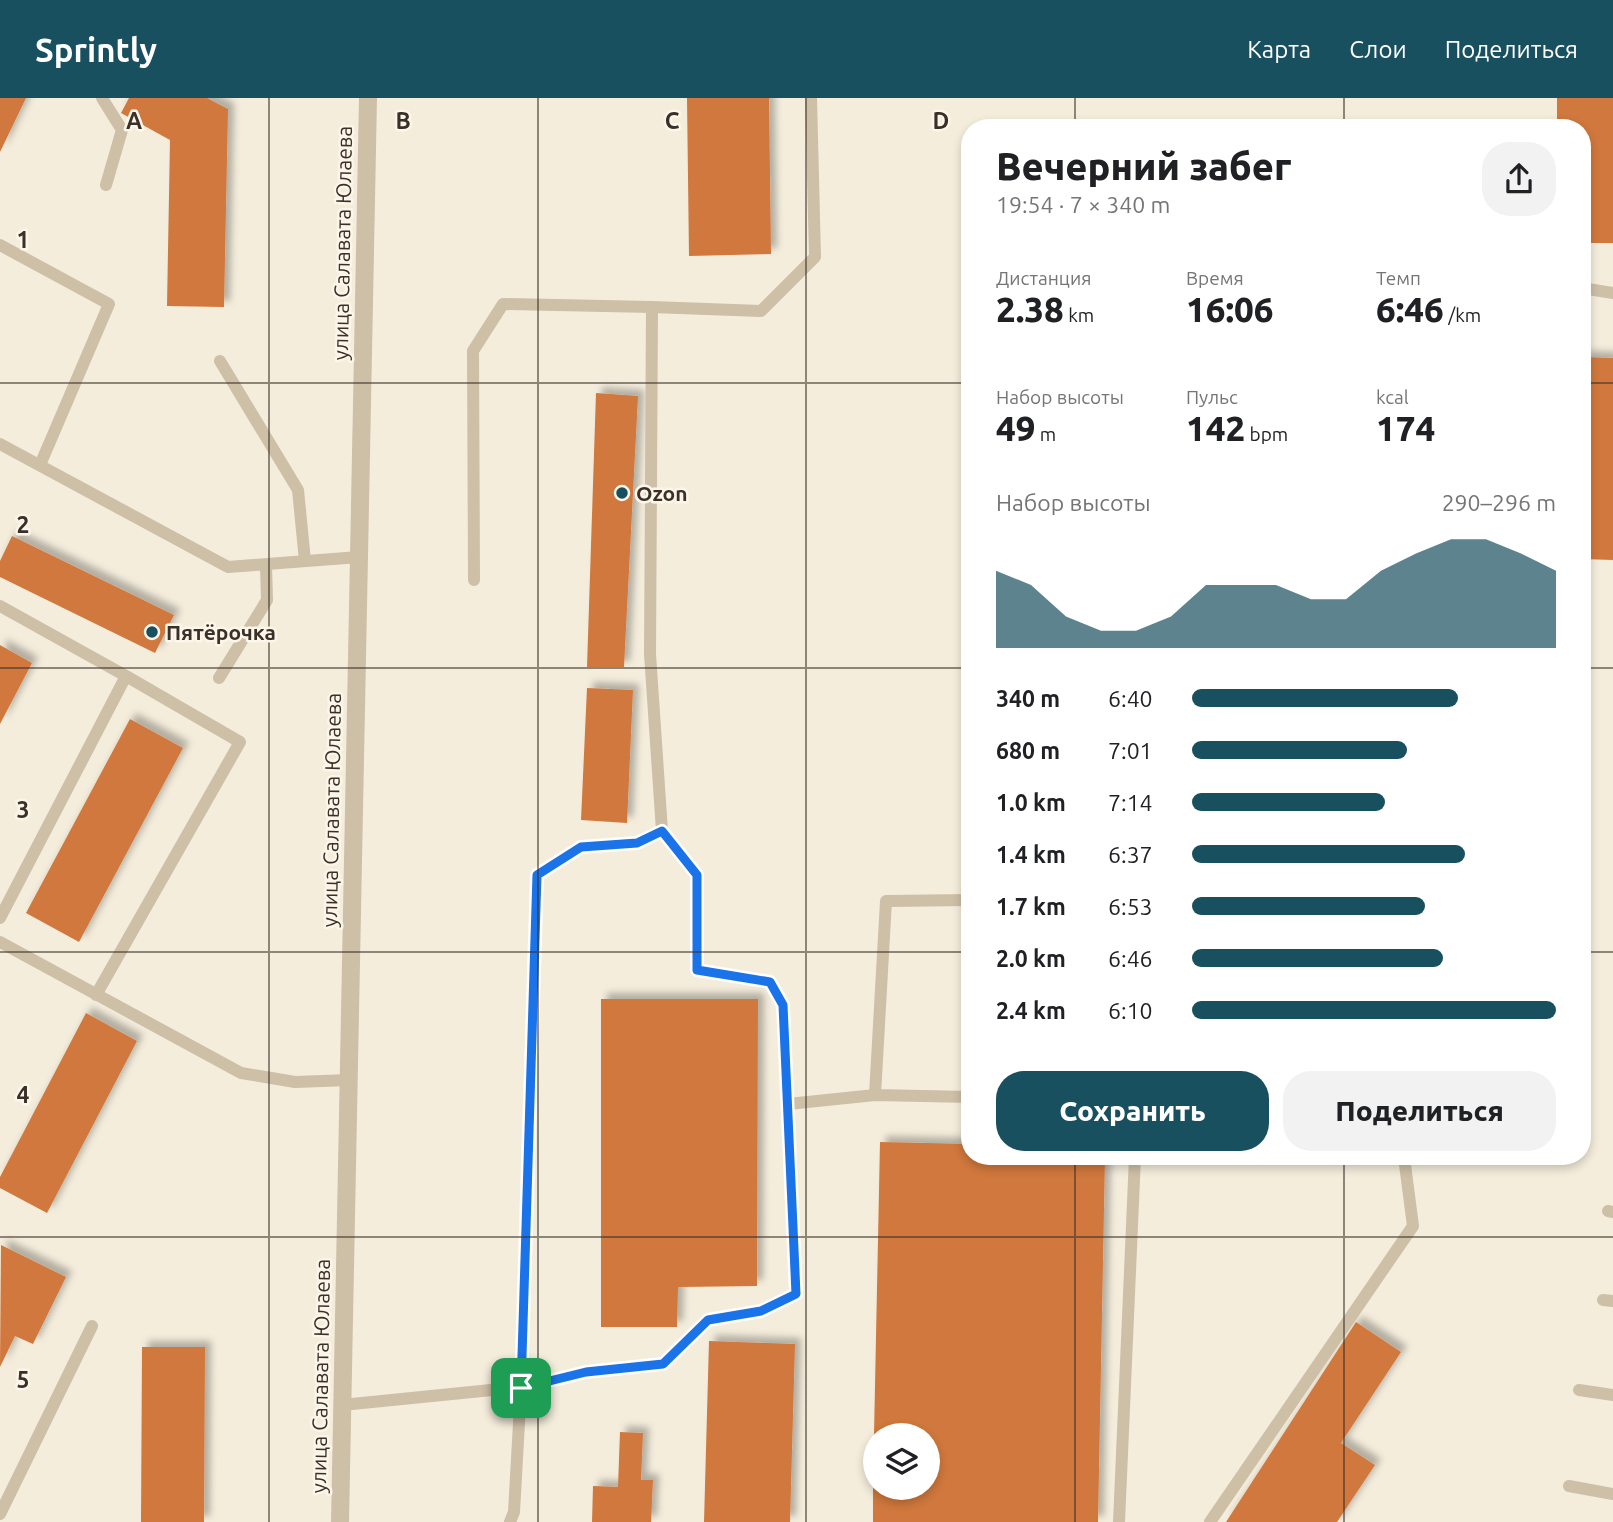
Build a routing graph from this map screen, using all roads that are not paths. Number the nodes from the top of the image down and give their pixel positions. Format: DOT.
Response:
graph roads {
  1 [pos="102,98"];
  2 [pos="368,98"];
  3 [pos="811,98"];
  4 [pos="106,185"];
  5 [pos="0,245"];
  6 [pos="1591,289"];
  7 [pos="1613,293"];
  8 [pos="652,307"];
  9 [pos="220,360"];
  10 [pos="0,443"];
  11 [pos="40,465"];
  12 [pos="359,557"];
  13 [pos="305,561"];
  14 [pos="266,565"];
  15 [pos="474,580"];
  16 [pos="0,606"];
  17 [pos="126,676"];
  18 [pos="219,678"];
  19 [pos="662,831"];
  20 [pos="961,900"];
  21 [pos="0,918"];
  22 [pos="0,942"];
  23 [pos="96,995"];
  24 [pos="349,1080"];
  25 [pos="875,1095"];
  26 [pos="961,1097"];
  27 [pos="788,1104"];
  28 [pos="1135,1165"];
  29 [pos="1405,1165"];
  30 [pos="92,1325"];
  31 [pos="521,1388"];
  32 [pos="1579,1390"];
  33 [pos="1613,1395"];
  34 [pos="342,1405"];
  35 [pos="1569,1486"];
  36 [pos="1613,1494"];
  37 [pos="0,1514"];
  38 [pos="340,1522"];
  39 [pos="510,1522"];
  40 [pos="1119,1522"];
  41 [pos="1210,1522"];
  1 -- 4 [label="lane"];
  2 -- 12 [label="street, улица Салавата Юлаева"];
  3 -- 8 [label="lane"];
  5 -- 11 [label="lane"];
  6 -- 7 [label="lane"];
  8 -- 15 [label="lane"];
  8 -- 19 [label="lane"];
  9 -- 13 [label="lane"];
  10 -- 11 [label="lane"];
  11 -- 14 [label="lane"];
  12 -- 13 [label="lane"];
  12 -- 24 [label="street, улица Салавата Юлаева"];
  13 -- 14 [label="lane"];
  14 -- 18 [label="lane"];
  16 -- 17 [label="lane"];
  17 -- 21 [label="lane"];
  17 -- 23 [label="lane"];
  19 -- 27 [label="lane"];
  19 -- 31 [label="lane"];
  20 -- 25 [label="lane"];
  22 -- 23 [label="lane"];
  23 -- 24 [label="lane"];
  24 -- 34 [label="street, улица Салавата Юлаева"];
  25 -- 26 [label="lane"];
  25 -- 27 [label="lane"];
  27 -- 31 [label="lane"];
  28 -- 40 [label="lane"];
  29 -- 41 [label="lane"];
  30 -- 37 [label="lane"];
  31 -- 34 [label="lane"];
  31 -- 39 [label="lane"];
  32 -- 33 [label="lane"];
  34 -- 38 [label="street, улица Салавата Юлаева"];
  35 -- 36 [label="lane"];
}
